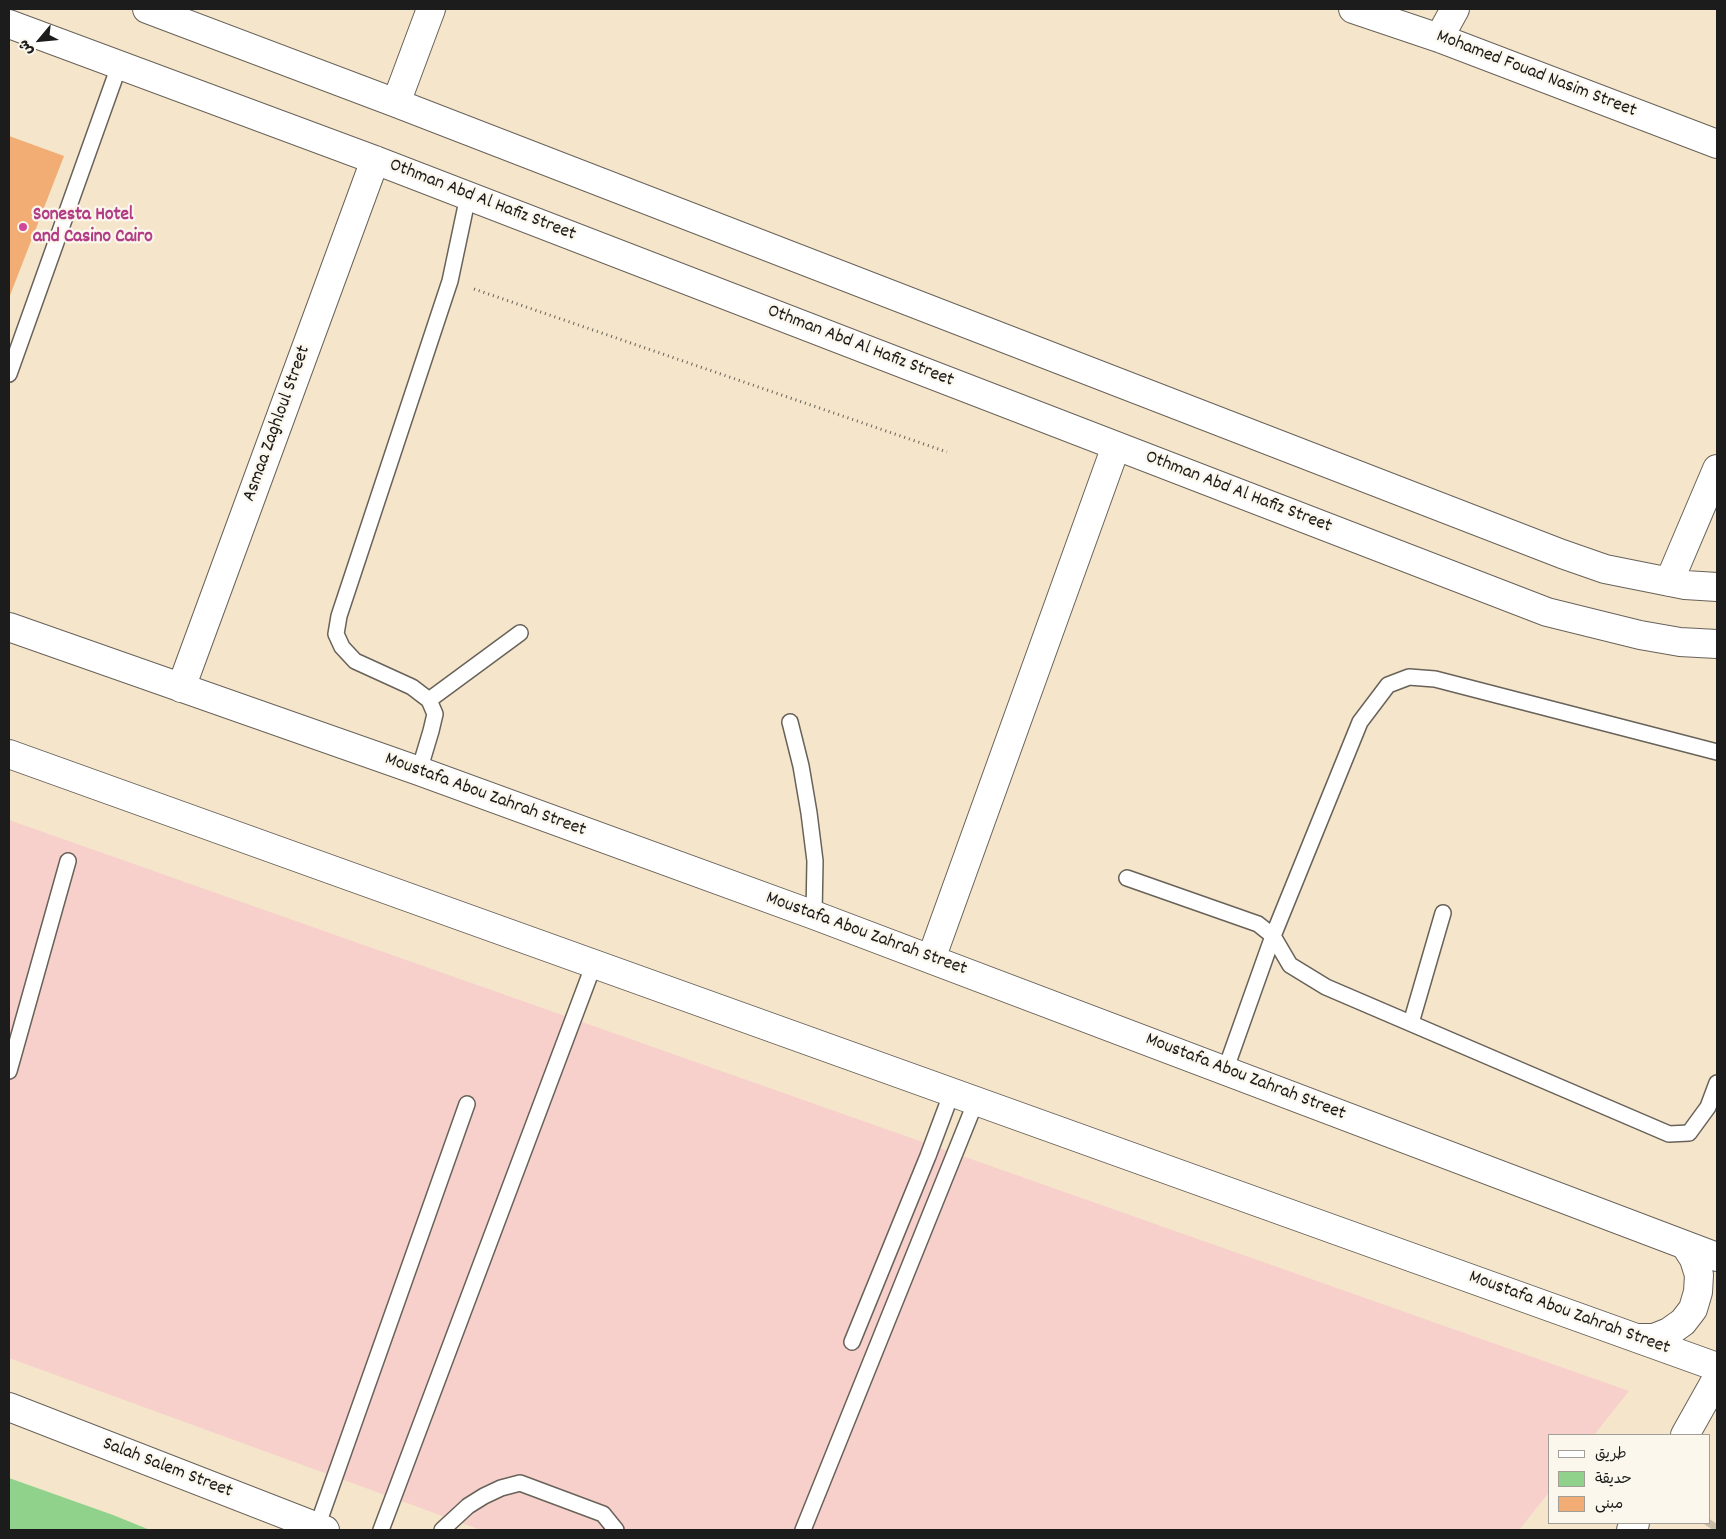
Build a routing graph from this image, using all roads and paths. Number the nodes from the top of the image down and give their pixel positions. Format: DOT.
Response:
graph roads {
  1 [pos="148,9"];
  2 [pos="431,9"];
  3 [pos="1354,9"];
  4 [pos="1455,9"];
  5 [pos="9,24"];
  6 [pos="1439,38"];
  7 [pos="119,66"];
  8 [pos="396,103"];
  9 [pos="1717,144"];
  10 [pos="375,160"];
  11 [pos="468,196"];
  12 [pos="450,281"];
  13 [pos="9,374"];
  14 [pos="1116,446"];
  15 [pos="948,452"];
  16 [pos="1717,469"];
  17 [pos="1669,582"];
  18 [pos="1717,587"];
  19 [pos="9,628"];
  20 [pos="520,633"];
  21 [pos="1717,644"];
  22 [pos="181,688"];
  23 [pos="429,700"];
  24 [pos="790,722"];
  25 [pos="1717,752"];
  26 [pos="9,754"];
  27 [pos="418,771"];
  28 [pos="68,861"];
  29 [pos="1127,878"];
  30 [pos="1443,913"];
  31 [pos="814,915"];
  32 [pos="1273,936"];
  33 [pos="931,959"];
  34 [pos="594,964"];
  35 [pos="1411,1023"];
  36 [pos="9,1071"];
  37 [pos="1225,1071"];
  38 [pos="1717,1083"];
  39 [pos="964,1097"];
  40 [pos="467,1104"];
  41 [pos="1685,1245"];
  42 [pos="1717,1257"];
  43 [pos="1637,1338"];
  44 [pos="852,1342"];
  45 [pos="1717,1366"];
  46 [pos="1717,1378"];
  47 [pos="9,1407"];
  48 [pos="1686,1434"];
  49 [pos="321,1528"];
  50 [pos="381,1530"];
  51 [pos="442,1530"];
  52 [pos="616,1530"];
  53 [pos="803,1530"];
  1 -- 8 [label="main road"];
  2 -- 8 [label="main road"];
  3 -- 6 [label="main road, Mohamed Fouad Nasim Street"];
  4 -- 6 [label="main road"];
  5 -- 7 [label="main road, Othman Abd Al Hafiz Street"];
  6 -- 9 [label="main road, Mohamed Fouad Nasim Street"];
  7 -- 10 [label="main road, Othman Abd Al Hafiz Street"];
  7 -- 13 [label="lane"];
  8 -- 17 [label="main road"];
  10 -- 11 [label="main road, Othman Abd Al Hafiz Street"];
  10 -- 22 [label="main road, Asmaa Zaghloul Street"];
  11 -- 12 [label="lane"];
  11 -- 14 [label="main road, Othman Abd Al Hafiz Street"];
  12 -- 15 [label="path"];
  12 -- 23 [label="lane"];
  14 -- 21 [label="main road, Othman Abd Al Hafiz Street"];
  14 -- 33 [label="main road"];
  16 -- 17 [label="main road"];
  17 -- 18 [label="main road"];
  19 -- 22 [label="main road, Moustafa Abou Zahrah Street"];
  20 -- 23 [label="lane"];
  22 -- 27 [label="main road, Moustafa Abou Zahrah Street"];
  23 -- 27 [label="lane"];
  24 -- 31 [label="lane"];
  25 -- 32 [label="lane"];
  26 -- 34 [label="main road, Moustafa Abou Zahrah Street"];
  27 -- 31 [label="main road, Moustafa Abou Zahrah Street"];
  28 -- 36 [label="lane"];
  29 -- 32 [label="lane"];
  30 -- 35 [label="lane"];
  31 -- 33 [label="main road, Moustafa Abou Zahrah Street"];
  32 -- 35 [label="lane"];
  32 -- 37 [label="lane"];
  33 -- 37 [label="main road, Moustafa Abou Zahrah Street"];
  34 -- 39 [label="main road, Moustafa Abou Zahrah Street"];
  34 -- 50 [label="lane"];
  35 -- 38 [label="lane"];
  37 -- 41 [label="main road, Moustafa Abou Zahrah Street"];
  39 -- 43 [label="main road, Moustafa Abou Zahrah Street"];
  39 -- 44 [label="lane"];
  39 -- 53 [label="lane"];
  40 -- 49 [label="lane"];
  41 -- 42 [label="main road, Moustafa Abou Zahrah Street"];
  41 -- 43 [label="main road"];
  43 -- 45 [label="main road, Moustafa Abou Zahrah Street"];
  46 -- 48 [label="main road"];
  47 -- 49 [label="main road, Salah Salem Street"];
  51 -- 52 [label="lane"];
}
